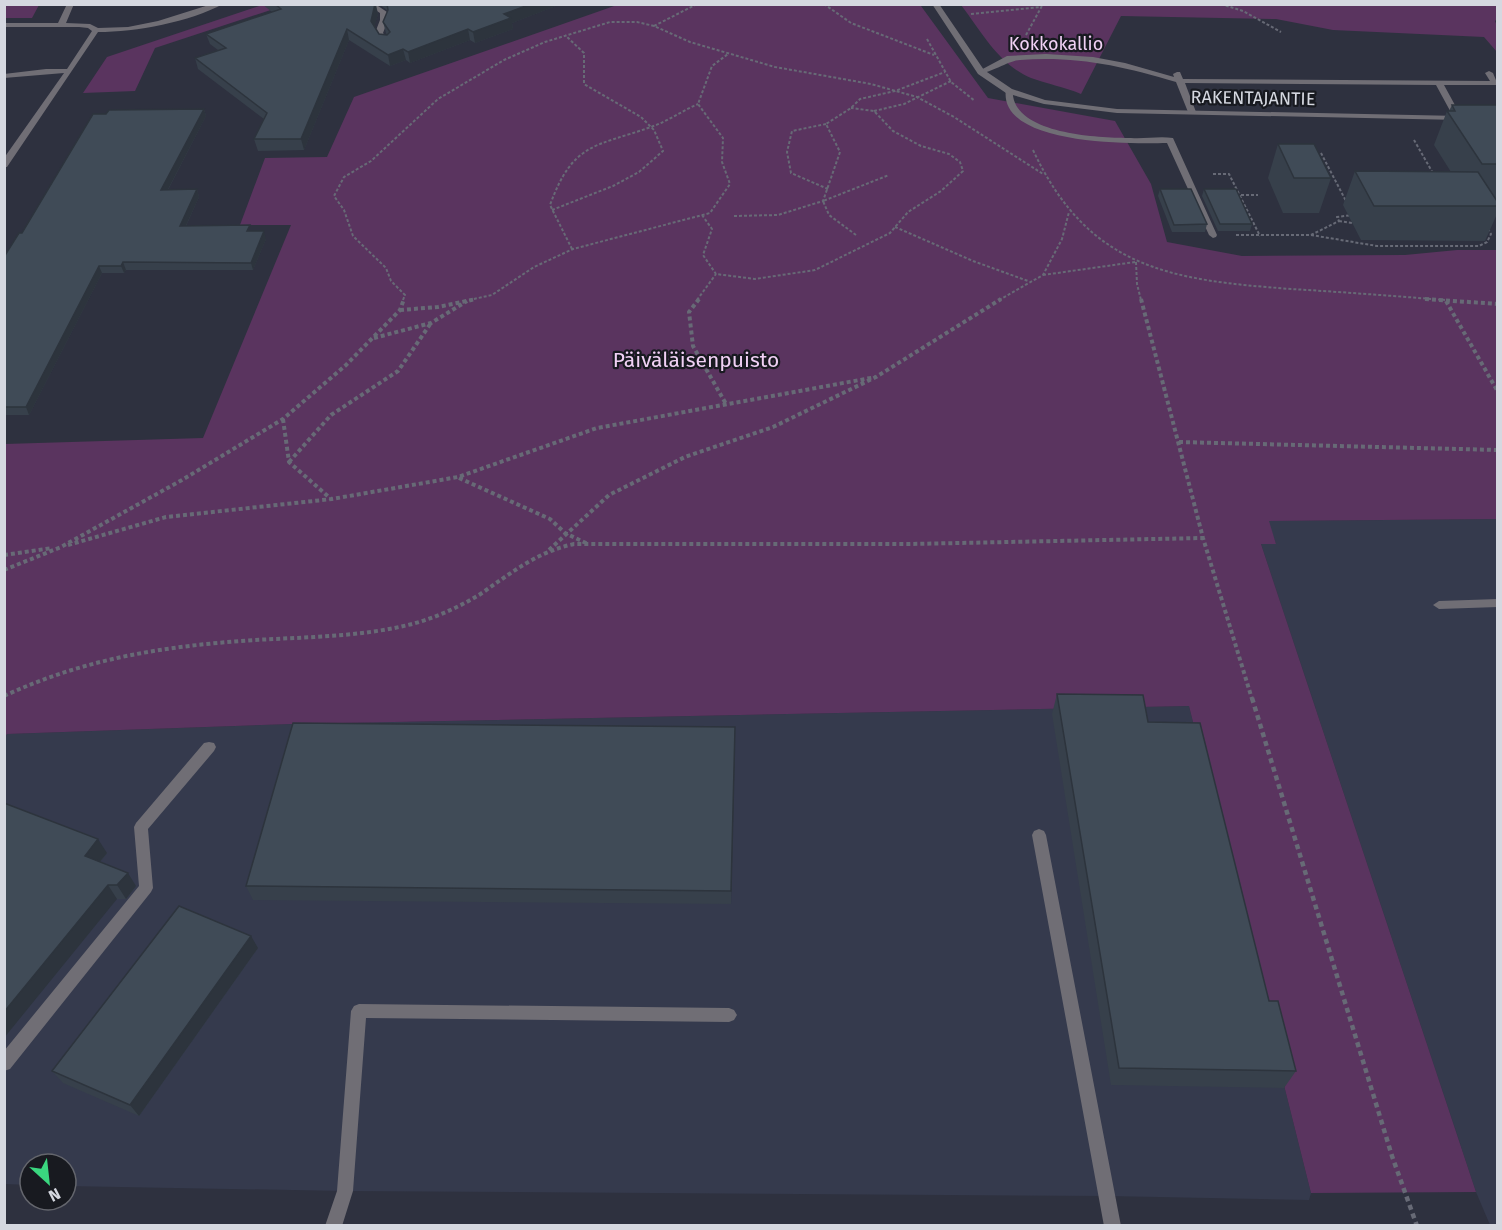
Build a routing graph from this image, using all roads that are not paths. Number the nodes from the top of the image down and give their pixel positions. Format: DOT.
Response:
graph roads {
  1 [pos="71,4"];
  2 [pos="220,4"];
  3 [pos="369,4"];
  4 [pos="935,4"];
  5 [pos="4,25"];
  6 [pos="61,25"];
  7 [pos="96,30"];
  8 [pos="386,42"];
  9 [pos="69,71"];
  10 [pos="1176,71"];
  11 [pos="981,72"];
  12 [pos="1489,73"];
  13 [pos="4,76"];
  14 [pos="1180,81"];
  15 [pos="1439,83"];
  16 [pos="1009,91"];
  17 [pos="1192,112"];
  18 [pos="1458,118"];
  19 [pos="1468,119"];
  20 [pos="4,165"];
  21 [pos="1212,233"];
  22 [pos="1497,603"];
  23 [pos="1439,605"];
  24 [pos="209,747"];
  25 [pos="1039,836"];
  26 [pos="729,1015"];
  27 [pos="4,1064"];
  28 [pos="333,1226"];
  29 [pos="1113,1226"];
  1 -- 6 [label="street"];
  2 -- 7 [label="street"];
  3 -- 8 [label="street"];
  4 -- 11 [label="street"];
  5 -- 6 [label="street"];
  6 -- 7 [label="street"];
  7 -- 9 [label="street"];
  9 -- 13 [label="street"];
  9 -- 20 [label="street"];
  10 -- 14 [label="street"];
  11 -- 14 [label="street"];
  11 -- 16 [label="street"];
  12 -- 15 [label="street"];
  14 -- 15 [label="street"];
  14 -- 17 [label="street"];
  15 -- 18 [label="street"];
  16 -- 17 [label="street, RAKENTAJANTIE"];
  16 -- 21 [label="street"];
  17 -- 18 [label="street, RAKENTAJANTIE"];
  18 -- 19 [label="street, RAKENTAJANTIE"];
  22 -- 23 [label="street"];
  24 -- 27 [label="street"];
  25 -- 29 [label="street"];
  26 -- 28 [label="street"];
}
